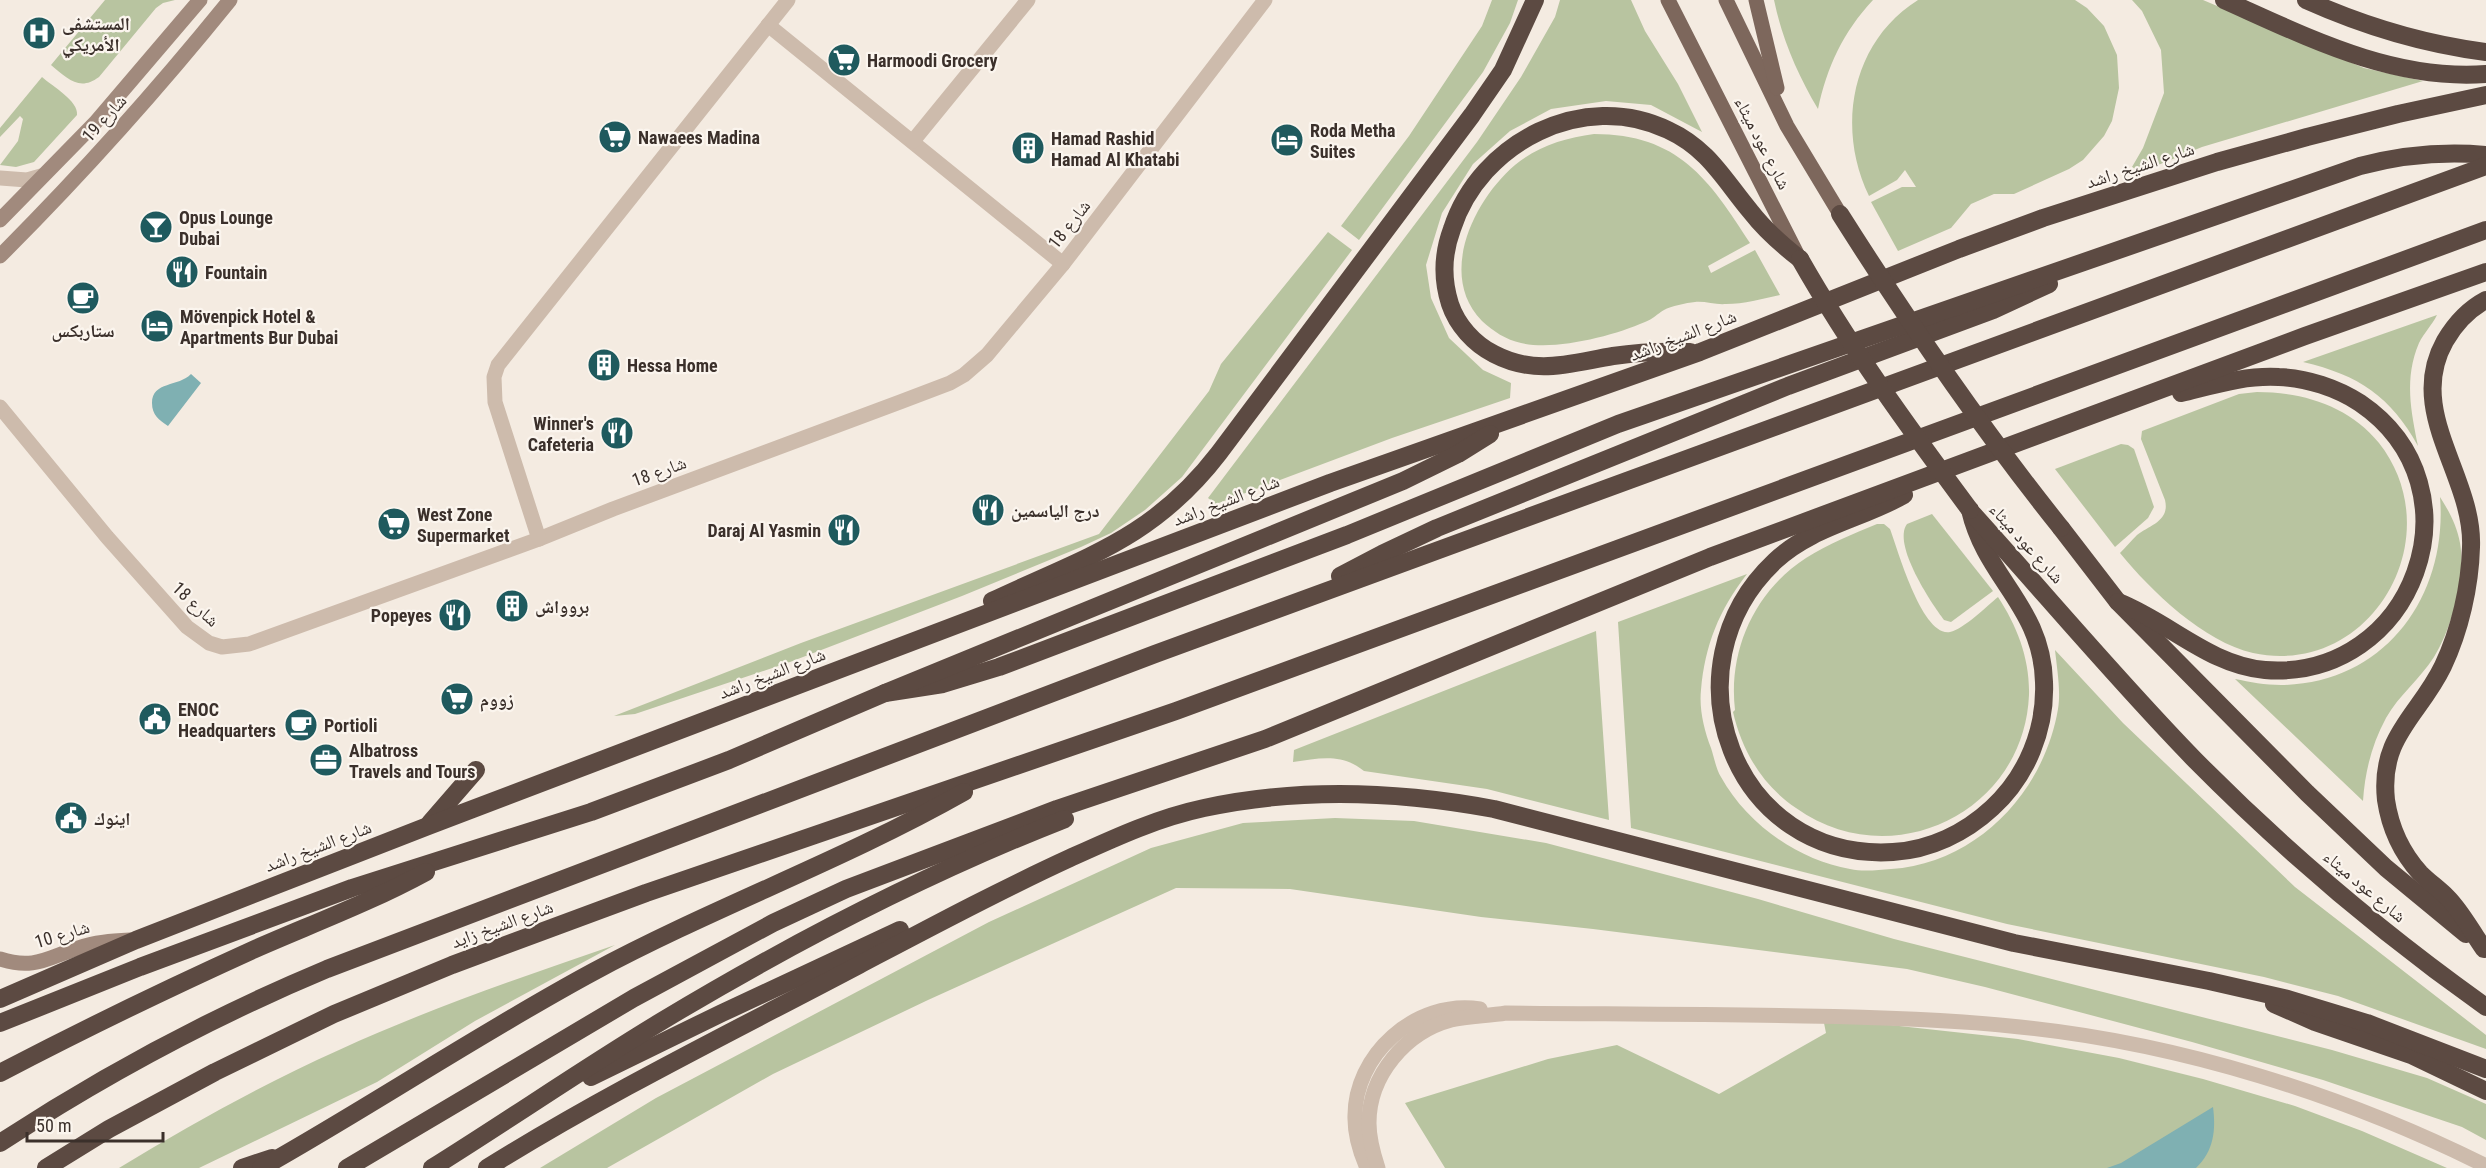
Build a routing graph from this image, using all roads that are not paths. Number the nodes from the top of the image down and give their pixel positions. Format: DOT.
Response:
graph roads {
  1 [pos="200,0"];
  2 [pos="230,0"];
  3 [pos="788,0"];
  4 [pos="1028,0"];
  5 [pos="1265,0"];
  6 [pos="1535,0"];
  7 [pos="1668,0"];
  8 [pos="1726,0"];
  9 [pos="1756,0"];
  10 [pos="2224,0"];
  11 [pos="2306,0"];
  12 [pos="768,25"];
  13 [pos="2486,52"];
  14 [pos="2486,74"];
  15 [pos="2486,95"];
  16 [pos="1787,126"];
  17 [pos="913,141"];
  18 [pos="2486,155"];
  19 [pos="2486,165"];
  20 [pos="41,176"];
  21 [pos="0,178"];
  22 [pos="1840,214"];
  23 [pos="0,220"];
  24 [pos="2486,230"];
  25 [pos="0,256"];
  26 [pos="1800,259"];
  27 [pos="2085,262"];
  28 [pos="1063,264"];
  29 [pos="2486,272"];
  30 [pos="2486,300"];
  31 [pos="1700,352"];
  32 [pos="2123,403"];
  33 [pos="0,407"];
  34 [pos="1511,420"];
  35 [pos="1935,474"];
  36 [pos="1970,510"];
  37 [pos="538,538"];
  38 [pos="1303,599"];
  39 [pos="2118,602"];
  40 [pos="910,644"];
  41 [pos="885,693"];
  42 [pos="1216,756"];
  43 [pos="476,770"];
  44 [pos="996,773"];
  45 [pos="428,826"];
  46 [pos="455,853"];
  47 [pos="1002,889"];
  48 [pos="136,940"];
  49 [pos="2485,950"];
  50 [pos="0,960"];
  51 [pos="2248,989"];
  52 [pos="0,999"];
  53 [pos="2486,1007"];
  54 [pos="1506,1013"];
  55 [pos="0,1023"];
  56 [pos="2486,1069"];
  57 [pos="0,1073"];
  58 [pos="2486,1091"];
  59 [pos="515,1116"];
  60 [pos="0,1143"];
  61 [pos="286,1154"];
  62 [pos="2486,1167"];
  63 [pos="46,1168"];
  64 [pos="242,1168"];
  65 [pos="261,1168"];
  66 [pos="347,1168"];
  67 [pos="432,1168"];
  68 [pos="487,1168"];
  69 [pos="1366,1168"];
  70 [pos="1378,1168"];
  1 -- 20 [label="main road, شارع 19"];
  2 -- 25 [label="main road, شارع 19"];
  3 -- 12 [label="street"];
  4 -- 17 [label="street"];
  5 -- 28 [label="street, شارع 18"];
  6 -- 40 [label="highway"];
  7 -- 26 [label="main road, شارع عود ميثاء"];
  8 -- 16 [label="main road, شارع عود ميثاء"];
  9 -- 16 [label="main road"];
  10 -- 14 [label="highway"];
  11 -- 13 [label="highway"];
  12 -- 17 [label="street"];
  12 -- 37 [label="street"];
  15 -- 31 [label="highway, شارع الشيخ راشد"];
  16 -- 22 [label="main road, شارع عود ميثاء"];
  17 -- 28 [label="street"];
  18 -- 27 [label="highway"];
  19 -- 38 [label="highway"];
  20 -- 21 [label="street"];
  20 -- 23 [label="main road, شارع 19"];
  22 -- 39 [label="highway, شارع عود ميثاء, bridge"];
  24 -- 44 [label="highway"];
  26 -- 31 [label="highway"];
  26 -- 36 [label="highway, شارع عود ميثاء, bridge"];
  27 -- 38 [label="highway"];
  27 -- 41 [label="highway"];
  28 -- 37 [label="street, شارع 18"];
  29 -- 32 [label="highway"];
  30 -- 49 [label="highway"];
  31 -- 34 [label="highway, شارع الشيخ راشد"];
  32 -- 35 [label="highway"];
  32 -- 39 [label="highway"];
  33 -- 37 [label="street, شارع 18"];
  34 -- 40 [label="highway, شارع الشيخ راشد"];
  34 -- 41 [label="highway"];
  35 -- 36 [label="highway"];
  35 -- 42 [label="highway"];
  36 -- 53 [label="highway, شارع عود ميثاء"];
  38 -- 60 [label="highway, شارع الشيخ زايد"];
  39 -- 49 [label="highway, شارع عود ميثاء"];
  40 -- 45 [label="highway, شارع الشيخ راشد"];
  41 -- 46 [label="highway"];
  42 -- 59 [label="highway"];
  42 -- 66 [label="highway"];
  43 -- 45 [label="highway"];
  44 -- 61 [label="highway"];
  44 -- 63 [label="highway, شارع الشيخ زايد"];
  45 -- 48 [label="highway, شارع الشيخ راشد"];
  46 -- 55 [label="highway"];
  46 -- 57 [label="highway"];
  47 -- 51 [label="highway"];
  47 -- 59 [label="highway"];
  47 -- 68 [label="highway"];
  48 -- 50 [label="main road, شارع 10"];
  48 -- 52 [label="highway, شارع الشيخ راشد"];
  51 -- 56 [label="highway"];
  51 -- 58 [label="highway"];
  54 -- 62 [label="street"];
  54 -- 69 [label="street"];
  54 -- 70 [label="street"];
  59 -- 67 [label="highway"];
  61 -- 64 [label="highway"];
  61 -- 65 [label="highway"];
}
